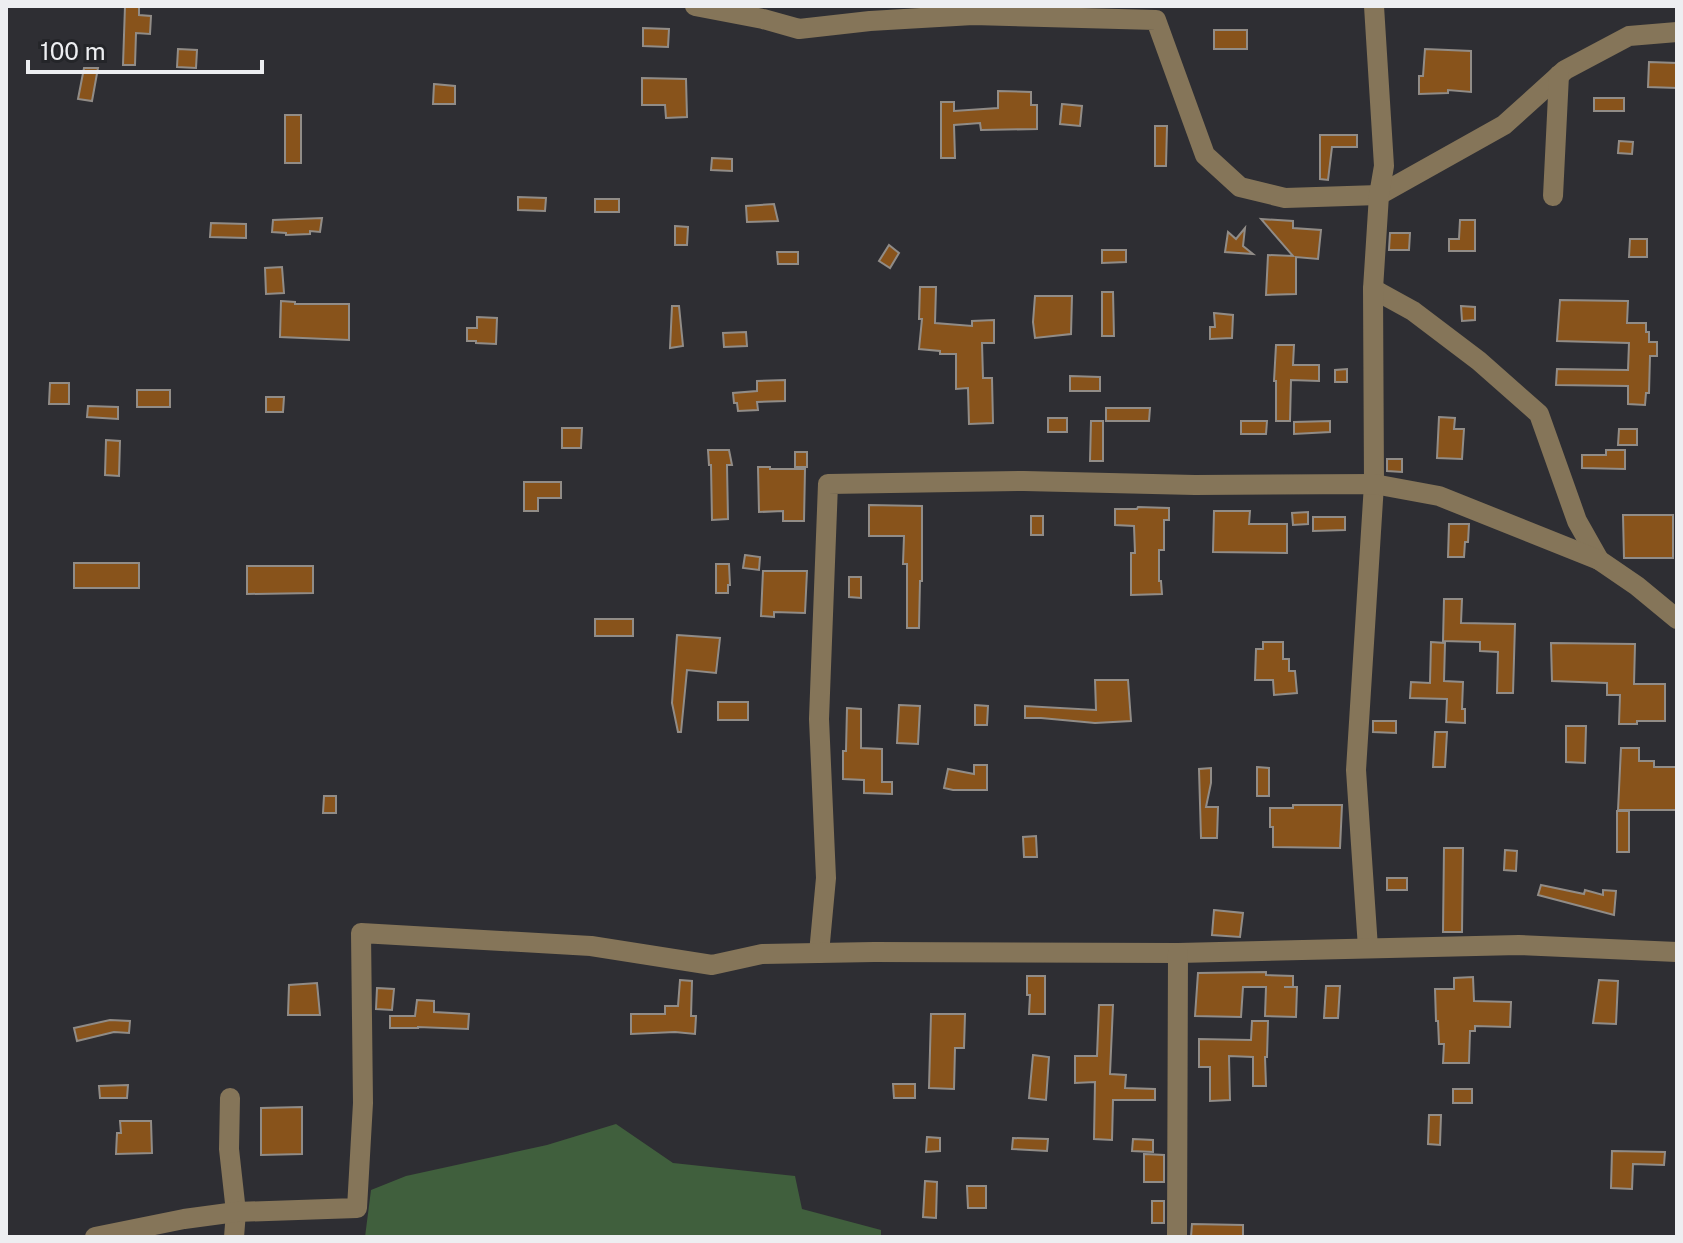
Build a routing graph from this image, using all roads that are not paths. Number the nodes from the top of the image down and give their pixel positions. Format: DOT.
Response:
graph roads {
  1 [pos="695,6"];
  2 [pos="1374,6"];
  3 [pos="1677,32"];
  4 [pos="1559,75"];
  5 [pos="1379,195"];
  6 [pos="1553,196"];
  7 [pos="1373,289"];
  8 [pos="1374,484"];
  9 [pos="1599,560"];
  10 [pos="1677,619"];
  11 [pos="1368,948"];
  12 [pos="1677,952"];
  13 [pos="819,953"];
  14 [pos="1178,953"];
  15 [pos="230,1098"];
  16 [pos="236,1212"];
  17 [pos="95,1237"];
  18 [pos="234,1237"];
  19 [pos="1177,1237"];
  1 -- 5 [label="street"];
  2 -- 5 [label="street"];
  3 -- 4 [label="street"];
  4 -- 5 [label="street"];
  4 -- 6 [label="street"];
  5 -- 7 [label="street"];
  7 -- 8 [label="street"];
  7 -- 9 [label="street"];
  8 -- 9 [label="street"];
  8 -- 11 [label="street"];
  8 -- 13 [label="street"];
  9 -- 10 [label="street"];
  11 -- 12 [label="street"];
  11 -- 14 [label="street"];
  13 -- 14 [label="street"];
  13 -- 16 [label="street"];
  14 -- 19 [label="street"];
  15 -- 16 [label="street"];
  16 -- 17 [label="street"];
  16 -- 18 [label="street"];
}
